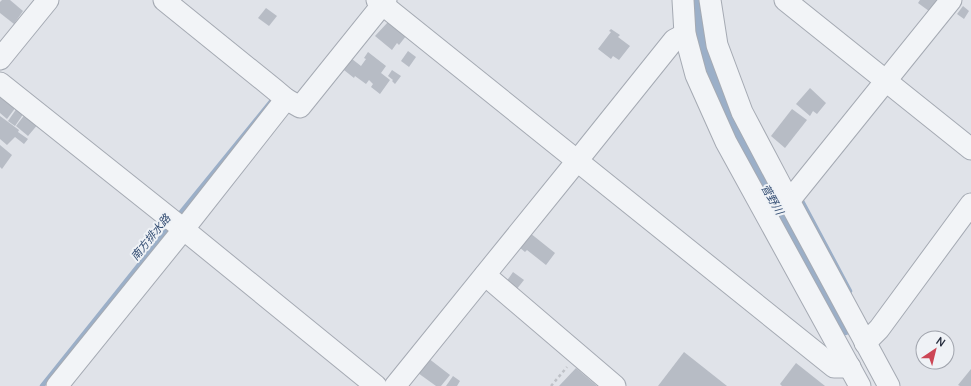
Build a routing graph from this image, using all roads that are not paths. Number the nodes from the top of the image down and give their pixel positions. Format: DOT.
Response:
graph roads {
  1 [pos="48,0"];
  2 [pos="164,0"];
  3 [pos="683,0"];
  4 [pos="710,0"];
  5 [pos="785,0"];
  6 [pos="951,0"];
  7 [pos="382,1"];
  8 [pos="685,34"];
  9 [pos="0,59"];
  10 [pos="886,81"];
  11 [pos="0,83"];
  12 [pos="286,98"];
  13 [pos="971,149"];
  14 [pos="578,161"];
  15 [pos="789,201"];
  16 [pos="970,208"];
  17 [pos="177,225"];
  18 [pos="485,275"];
  19 [pos="870,338"];
  20 [pos="850,368"];
  21 [pos="57,386"];
  22 [pos="376,386"];
  23 [pos="395,386"];
  24 [pos="615,386"];
  25 [pos="860,386"];
  26 [pos="889,386"];
  1 -- 9 [label="street"];
  2 -- 12 [label="street"];
  3 -- 8 [label="street"];
  4 -- 15 [label="street"];
  5 -- 10 [label="street"];
  6 -- 10 [label="street"];
  7 -- 12 [label="street"];
  7 -- 14 [label="street"];
  8 -- 14 [label="street"];
  8 -- 20 [label="street"];
  10 -- 13 [label="street"];
  10 -- 15 [label="street"];
  11 -- 17 [label="street"];
  12 -- 17 [label="street"];
  14 -- 18 [label="street"];
  14 -- 20 [label="street"];
  15 -- 19 [label="street"];
  16 -- 19 [label="street"];
  17 -- 21 [label="street"];
  17 -- 22 [label="street"];
  18 -- 23 [label="street"];
  18 -- 24 [label="street"];
  19 -- 26 [label="street"];
  20 -- 25 [label="street"];
}
